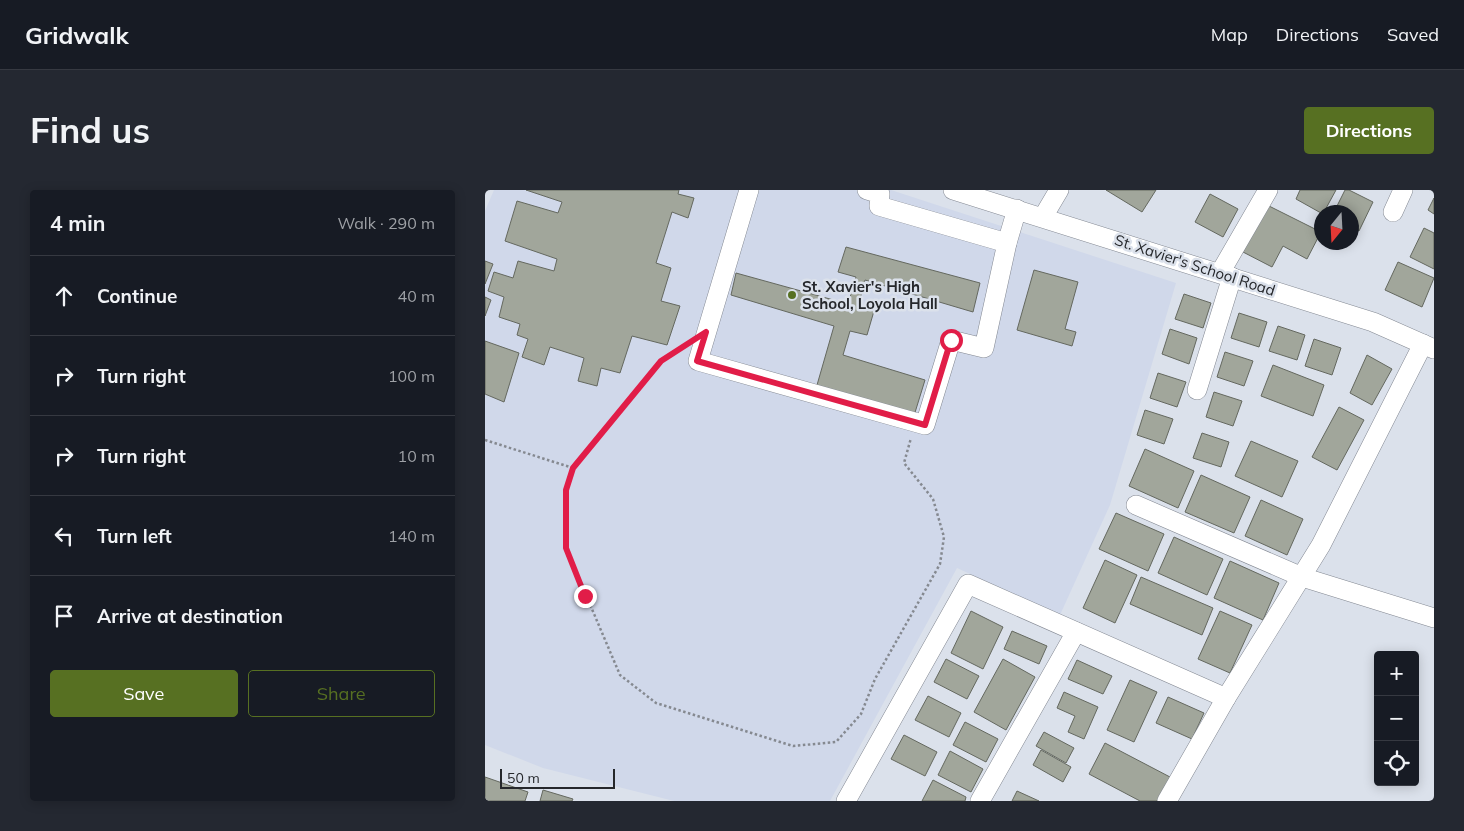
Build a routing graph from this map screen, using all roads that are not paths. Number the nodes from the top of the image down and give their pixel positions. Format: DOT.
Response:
graph roads {
  1 [pos="749,190"];
  2 [pos="867,190"];
  3 [pos="953,190"];
  4 [pos="1059,190"];
  5 [pos="1268,190"];
  6 [pos="1403,190"];
  7 [pos="1017,209"];
  8 [pos="1393,212"];
  9 [pos="1043,217"];
  10 [pos="1007,243"];
  11 [pos="1226,275"];
  12 [pos="1429,346"];
  13 [pos="1197,390"];
  14 [pos="1136,505"];
  15 [pos="1302,577"];
  16 [pos="1434,618"];
  17 [pos="1076,632"];
  18 [pos="1226,698"];
  19 [pos="846,801"];
  20 [pos="980,801"];
  21 [pos="1167,801"];
  1 -- 10 [label="street"];
  2 -- 10 [label="street"];
  3 -- 7 [label="street, St. Xavier's School Road"];
  4 -- 9 [label="street"];
  5 -- 11 [label="street"];
  6 -- 8 [label="street"];
  7 -- 9 [label="street, St. Xavier's School Road"];
  7 -- 10 [label="street"];
  9 -- 11 [label="street, St. Xavier's School Road"];
  11 -- 12 [label="street, St. Xavier's School Road"];
  11 -- 13 [label="street"];
  12 -- 15 [label="street"];
  14 -- 15 [label="street"];
  15 -- 16 [label="street"];
  15 -- 18 [label="street"];
  17 -- 18 [label="street"];
  17 -- 19 [label="street"];
  17 -- 20 [label="street"];
  18 -- 21 [label="street"];
}
